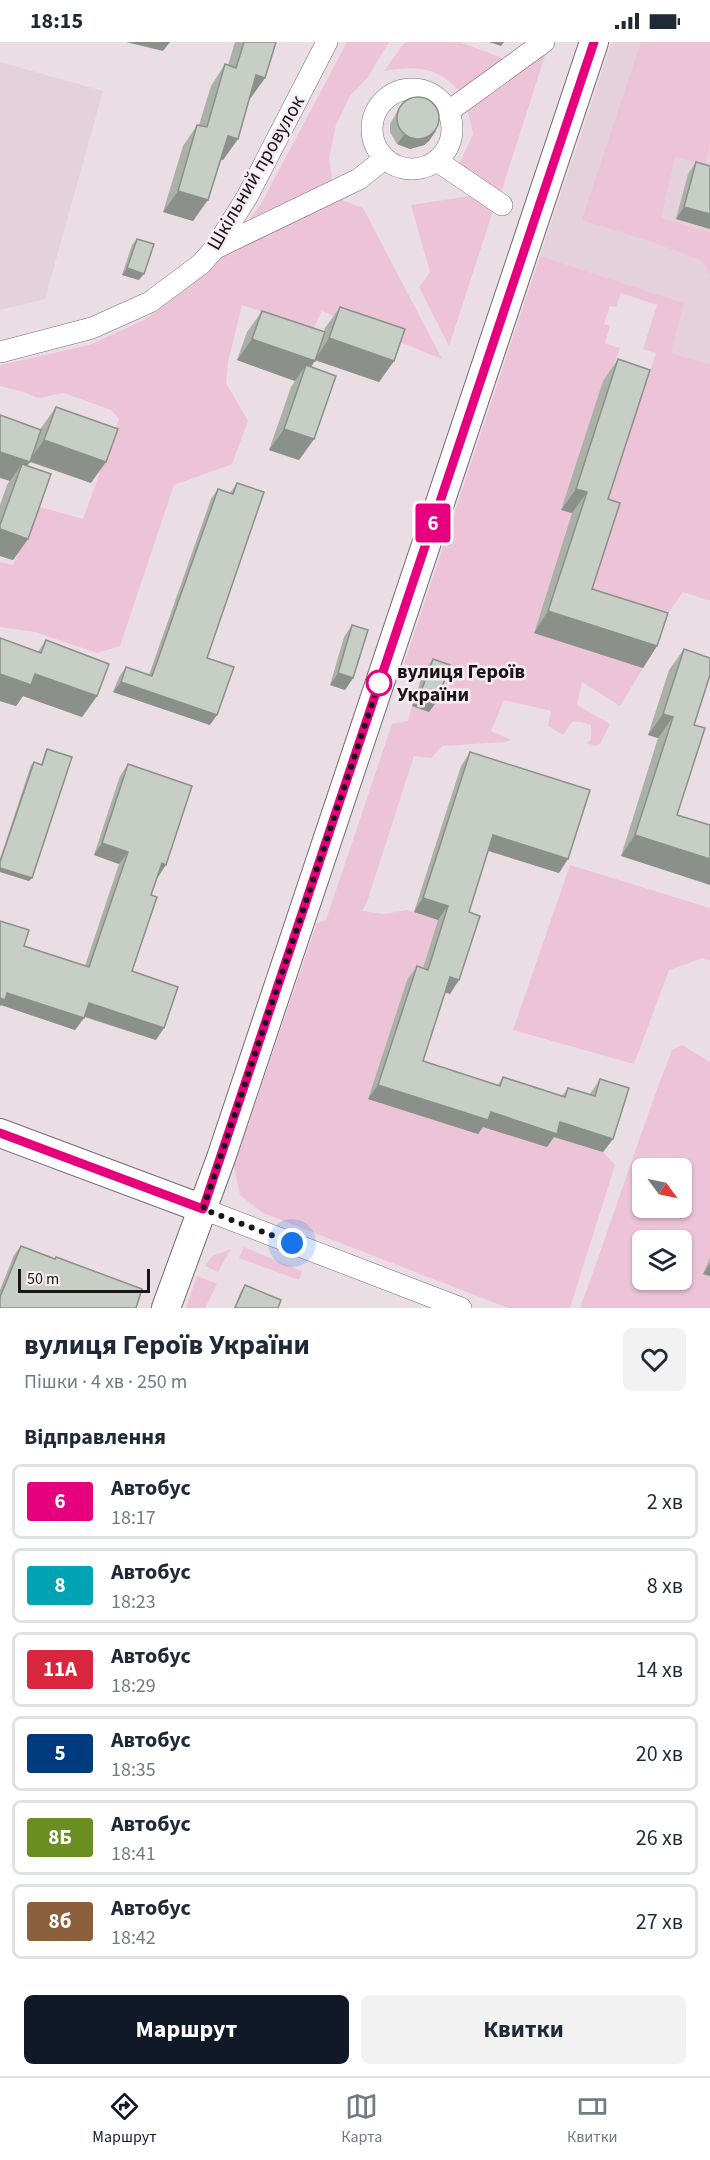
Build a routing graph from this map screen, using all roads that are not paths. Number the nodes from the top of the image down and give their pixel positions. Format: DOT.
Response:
graph roads {
  1 [pos="327,42"];
  2 [pos="544,42"];
  3 [pos="594,42"];
  4 [pos="449,111"];
  5 [pos="384,159"];
  6 [pos="437,161"];
  7 [pos="502,205"];
  8 [pos="215,248"];
  9 [pos="0,352"];
  10 [pos="0,1133"];
  11 [pos="203,1209"];
  12 [pos="166,1308"];
  13 [pos="461,1308"];
  1 -- 8 [label="street, Шкільний провулок"];
  2 -- 4 [label="street"];
  3 -- 11 [label="main road"];
  4 -- 5 [label="street"];
  4 -- 6 [label="street"];
  5 -- 6 [label="street"];
  5 -- 8 [label="street"];
  6 -- 7 [label="street"];
  8 -- 9 [label="street, Шкільний провулок"];
  10 -- 11 [label="main road"];
  11 -- 12 [label="main road"];
  11 -- 13 [label="street"];
}
